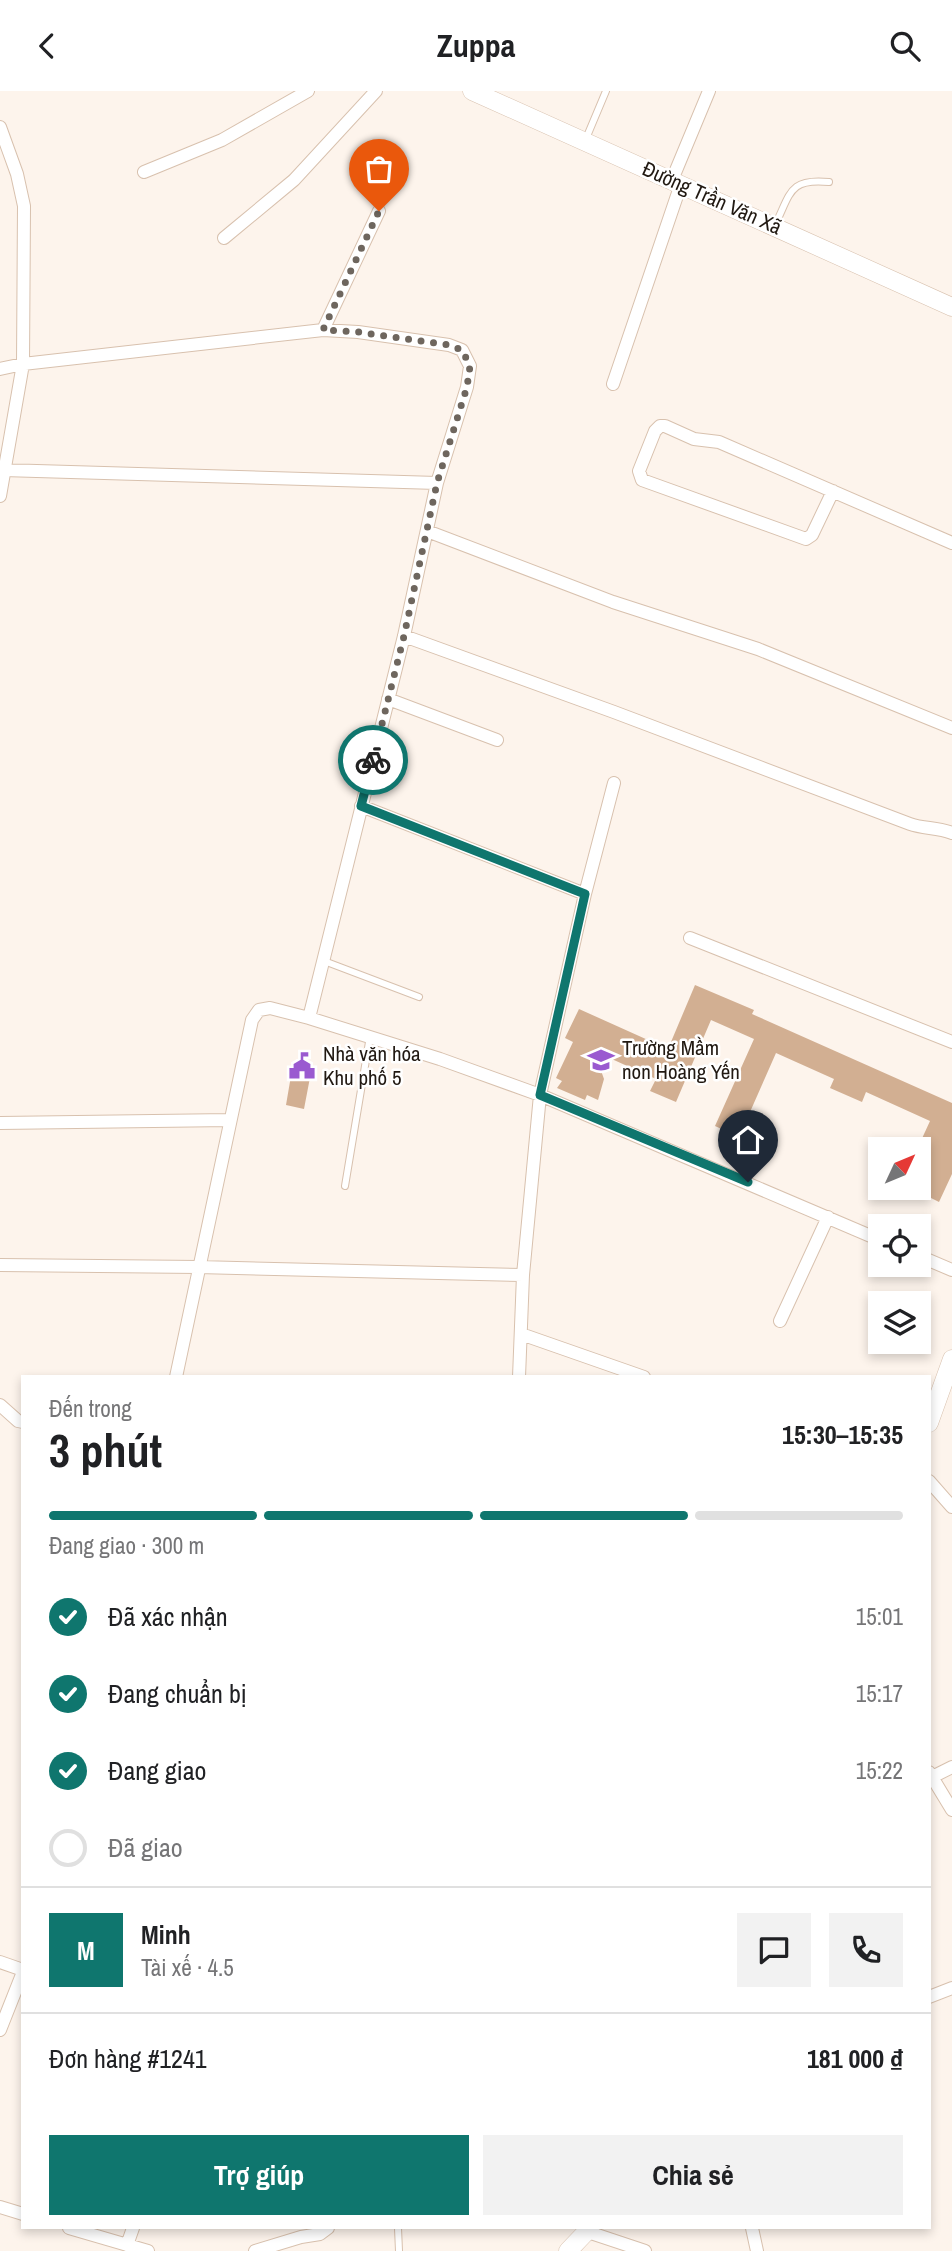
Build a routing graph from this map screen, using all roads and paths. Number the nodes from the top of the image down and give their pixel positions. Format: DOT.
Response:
graph roads {
  1 [pos="309,91"];
  2 [pos="376,91"];
  3 [pos="472,91"];
  4 [pos="606,91"];
  5 [pos="709,91"];
  6 [pos="0,127"];
  7 [pos="585,141"];
  8 [pos="144,172"];
  9 [pos="677,182"];
  10 [pos="829,182"];
  11 [pos="379,211"];
  12 [pos="774,226"];
  13 [pos="224,238"];
  14 [pos="952,307"];
  15 [pos="323,330"];
  16 [pos="23,364"];
  17 [pos="0,369"];
  18 [pos="613,384"];
  19 [pos="3,470"];
  20 [pos="437,483"];
  21 [pos="833,491"];
  22 [pos="0,496"];
  23 [pos="427,531"];
  24 [pos="952,543"];
  25 [pos="404,636"];
  26 [pos="388,699"];
  27 [pos="952,728"];
  28 [pos="497,740"];
  29 [pos="614,783"];
  30 [pos="361,806"];
  31 [pos="952,833"];
  32 [pos="585,894"];
  33 [pos="690,938"];
  34 [pos="322,961"];
  35 [pos="419,997"];
  36 [pos="309,1017"];
  37 [pos="370,1036"];
  38 [pos="952,1042"];
  39 [pos="540,1095"];
  40 [pos="230,1120"];
  41 [pos="0,1123"];
  42 [pos="345,1186"];
  43 [pos="828,1217"];
  44 [pos="868,1235"];
  45 [pos="931,1261"];
  46 [pos="0,1265"];
  47 [pos="198,1267"];
  48 [pos="952,1270"];
  49 [pos="523,1275"];
  50 [pos="780,1321"];
  51 [pos="521,1334"];
  52 [pos="952,1359"];
  53 [pos="176,1375"];
  54 [pos="519,1375"];
  55 [pos="638,1375"];
  56 [pos="0,1405"];
  57 [pos="931,1417"];
  58 [pos="21,1422"];
  59 [pos="931,1483"];
  60 [pos="952,1507"];
  61 [pos="952,1767"];
  62 [pos="931,1774"];
  63 [pos="952,1810"];
  64 [pos="0,1962"];
  65 [pos="21,1970"];
  66 [pos="21,1976"];
  67 [pos="952,1988"];
  68 [pos="931,1996"];
  69 [pos="0,2030"];
  70 [pos="0,2207"];
  71 [pos="21,2213"];
  72 [pos="72,2229"];
  73 [pos="133,2229"];
  74 [pos="327,2229"];
  75 [pos="398,2229"];
  76 [pos="752,2229"];
  77 [pos="589,2230"];
  78 [pos="127,2245"];
  79 [pos="148,2251"];
  80 [pos="255,2251"];
  81 [pos="399,2251"];
  82 [pos="568,2251"];
  83 [pos="645,2251"];
  84 [pos="757,2251"];
  1 -- 8 [label="street"];
  2 -- 13 [label="street"];
  3 -- 7 [label="street, Đường Trần Văn Xã"];
  4 -- 7 [label="lane"];
  5 -- 9 [label="street"];
  6 -- 16 [label="street"];
  7 -- 9 [label="street, Đường Trần Văn Xã"];
  9 -- 12 [label="street, Đường Trần Văn Xã"];
  9 -- 18 [label="street"];
  10 -- 12 [label="lane"];
  11 -- 15 [label="street"];
  12 -- 14 [label="street, Đường Trần Văn Xã"];
  15 -- 16 [label="street"];
  15 -- 20 [label="street"];
  16 -- 17 [label="street"];
  16 -- 19 [label="street"];
  19 -- 20 [label="street"];
  19 -- 22 [label="street"];
  20 -- 23 [label="street"];
  21 -- 21 [label="street"];
  21 -- 24 [label="street"];
  23 -- 25 [label="street"];
  23 -- 27 [label="street"];
  25 -- 26 [label="street"];
  25 -- 31 [label="street"];
  26 -- 28 [label="street"];
  26 -- 30 [label="street"];
  29 -- 32 [label="street"];
  30 -- 32 [label="street"];
  30 -- 34 [label="street"];
  32 -- 39 [label="street"];
  33 -- 38 [label="street"];
  34 -- 35 [label="lane"];
  34 -- 36 [label="street"];
  36 -- 37 [label="street"];
  36 -- 40 [label="street"];
  37 -- 39 [label="street"];
  37 -- 42 [label="lane"];
  39 -- 43 [label="street"];
  39 -- 49 [label="street"];
  40 -- 41 [label="street"];
  40 -- 47 [label="street"];
  43 -- 44 [label="street"];
  43 -- 50 [label="street"];
  45 -- 48 [label="street"];
  46 -- 47 [label="street"];
  47 -- 49 [label="street"];
  47 -- 53 [label="street"];
  49 -- 51 [label="street"];
  51 -- 54 [label="street"];
  51 -- 55 [label="street"];
  52 -- 57 [label="street"];
  56 -- 58 [label="street"];
  59 -- 60 [label="street"];
  61 -- 62 [label="street"];
  62 -- 63 [label="street"];
  64 -- 65 [label="street"];
  66 -- 69 [label="street"];
  67 -- 68 [label="street"];
  70 -- 71 [label="street"];
  72 -- 78 [label="street"];
  73 -- 78 [label="street"];
  74 -- 80 [label="street"];
  75 -- 81 [label="lane"];
  76 -- 84 [label="street"];
  77 -- 82 [label="street"];
  77 -- 83 [label="street"];
  78 -- 79 [label="street"];
}
